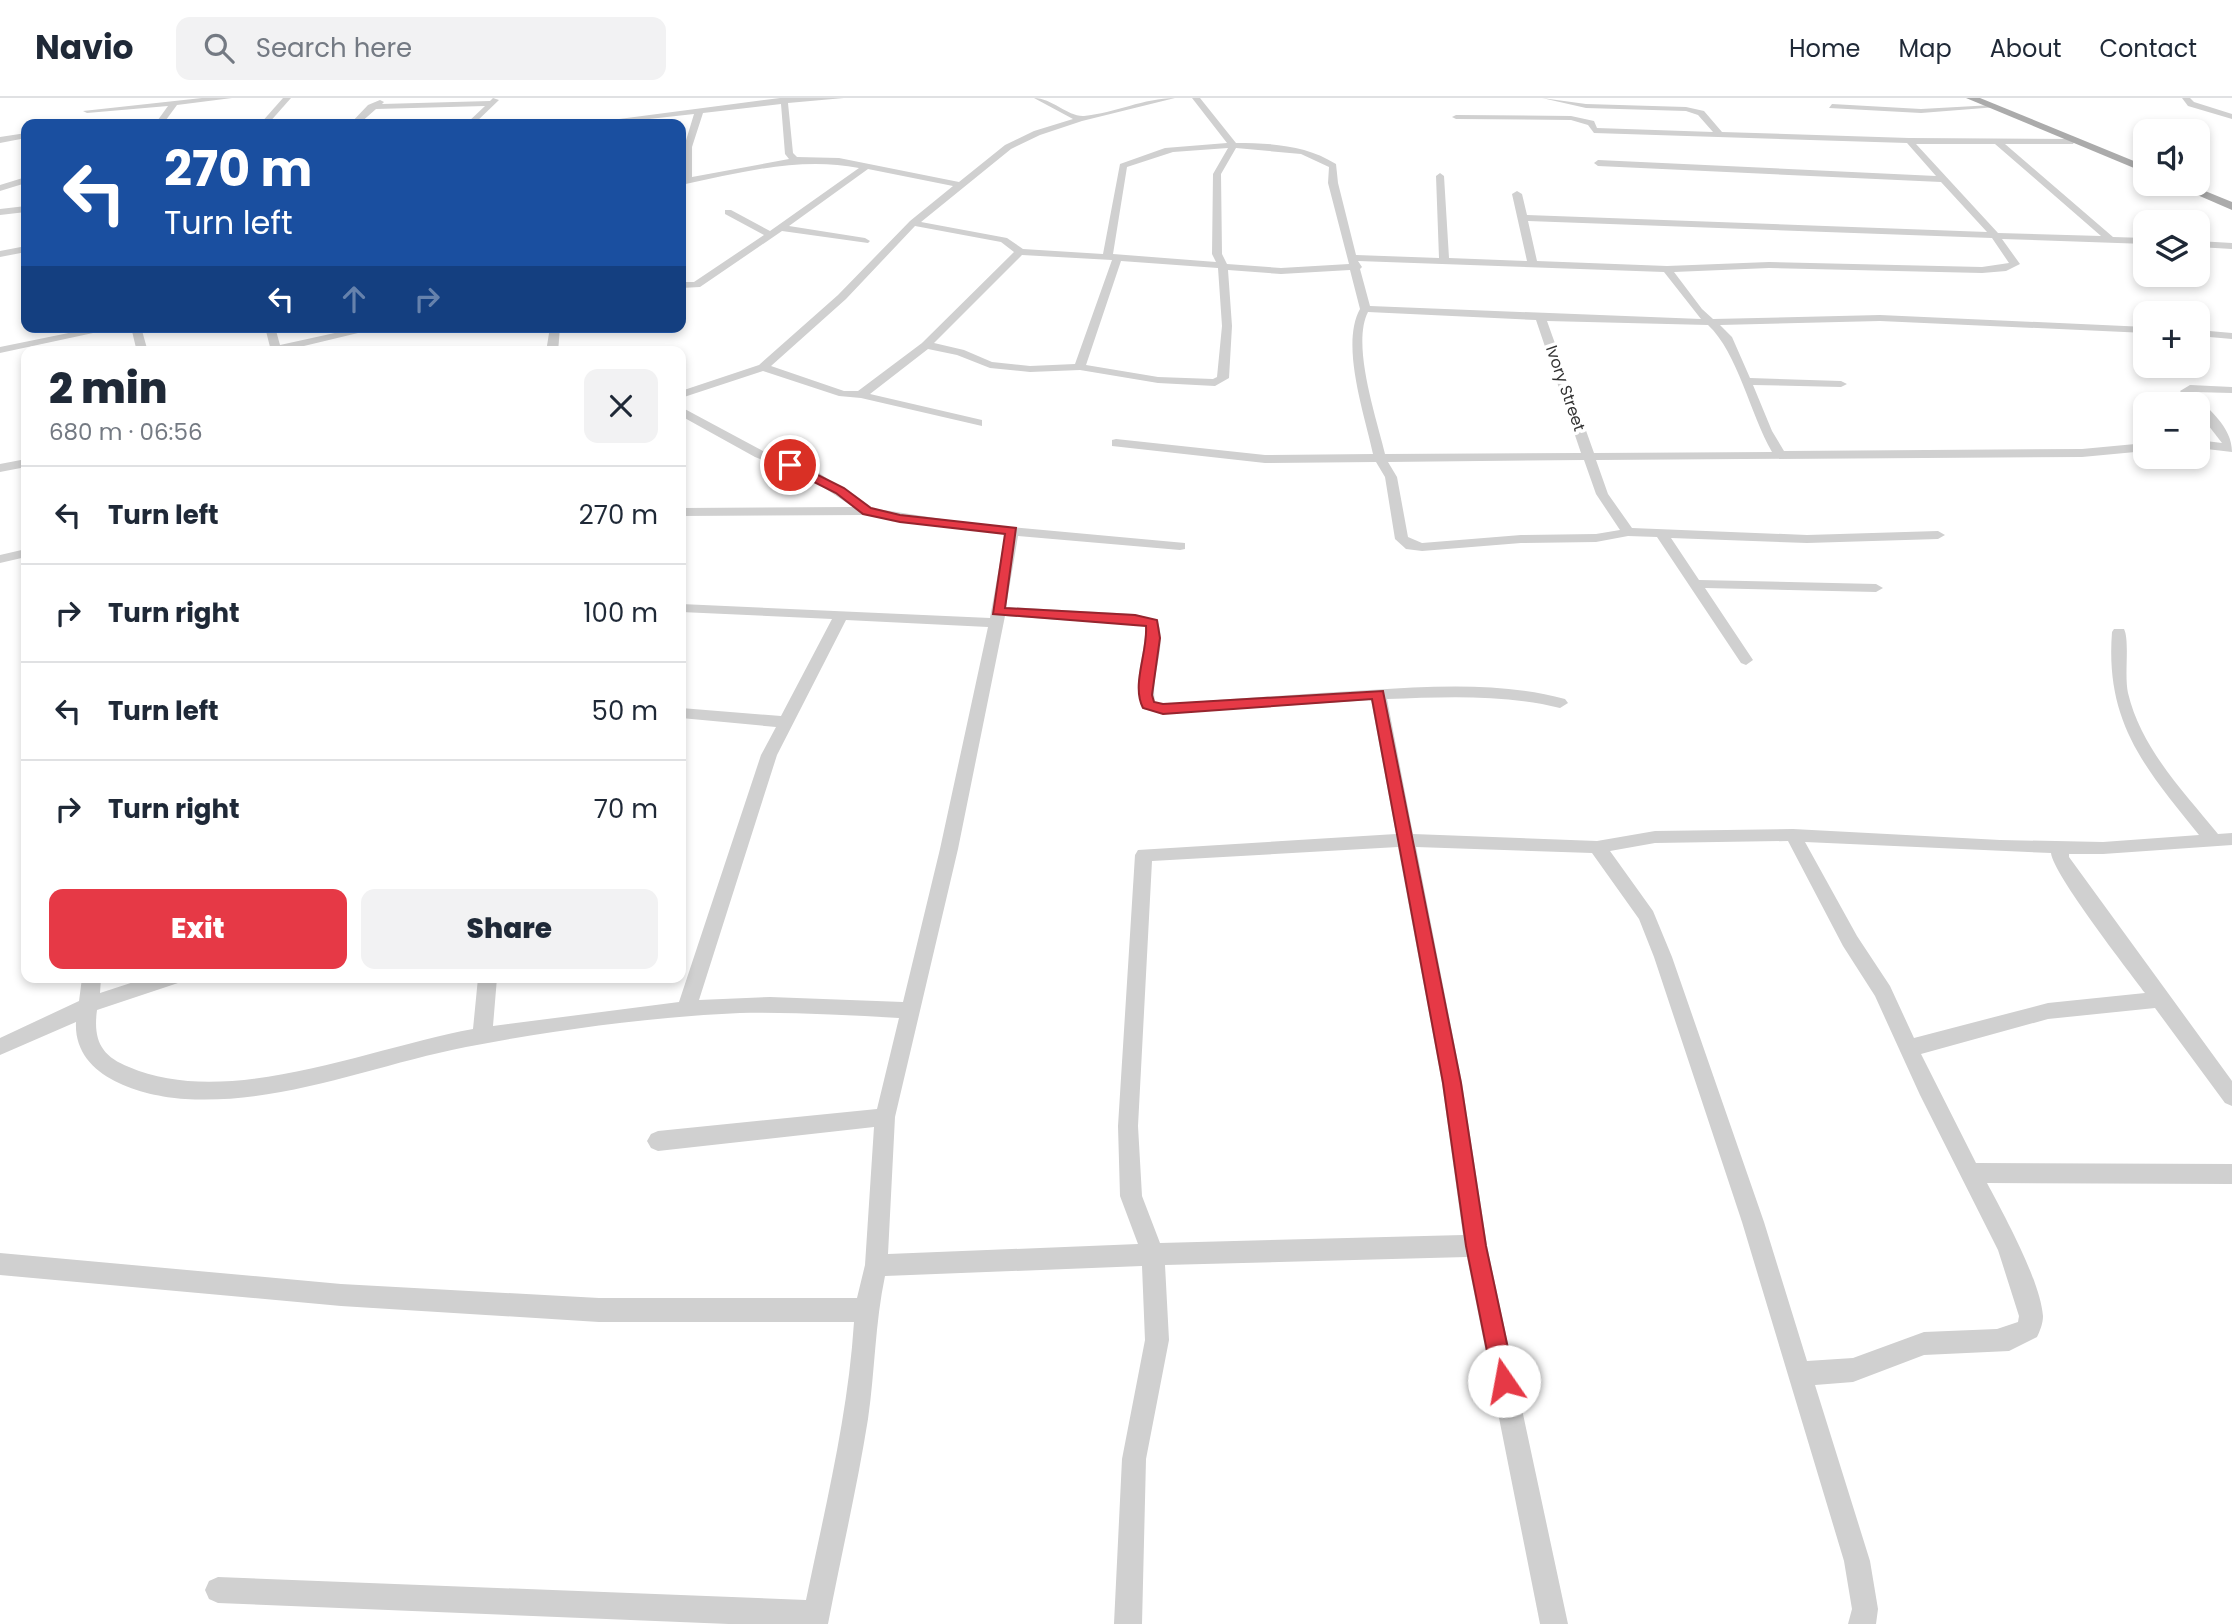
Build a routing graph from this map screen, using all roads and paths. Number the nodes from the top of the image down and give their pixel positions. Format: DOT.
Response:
graph roads {
  1 [pos="106,98"];
  2 [pos="228,98"];
  3 [pos="287,98"];
  4 [pos="386,98"];
  5 [pos="840,98"];
  6 [pos="1038,98"];
  7 [pos="1171,98"];
  8 [pos="1196,98"];
  9 [pos="1546,98"];
  10 [pos="1971,98"];
  11 [pos="2186,98"];
  12 [pos="784,99"];
  13 [pos="494,100"];
  14 [pos="1151,100"];
  15 [pos="173,105"];
  16 [pos="1832,106"];
  17 [pos="371,107"];
  18 [pos="1993,107"];
  19 [pos="88,111"];
  20 [pos="699,112"];
  21 [pos="1456,117"];
  22 [pos="2232,117"];
  23 [pos="85,119"];
  24 [pos="163,119"];
  25 [pos="268,119"];
  26 [pos="359,119"];
  27 [pos="475,119"];
  28 [pos="632,119"];
  29 [pos="1080,119"];
  30 [pos="1719,133"];
  31 [pos="21,137"];
  32 [pos="0,140"];
  33 [pos="1909,141"];
  34 [pos="2073,141"];
  35 [pos="1998,142"];
  36 [pos="686,143"];
  37 [pos="1232,148"];
  38 [pos="795,160"];
  39 [pos="1598,163"];
  40 [pos="2133,165"];
  41 [pos="866,167"];
  42 [pos="1440,176"];
  43 [pos="1942,179"];
  44 [pos="21,182"];
  45 [pos="686,182"];
  46 [pos="961,185"];
  47 [pos="0,188"];
  48 [pos="1517,194"];
  49 [pos="2207,196"];
  50 [pos="2232,206"];
  51 [pos="21,210"];
  52 [pos="0,212"];
  53 [pos="728,212"];
  54 [pos="1523,218"];
  55 [pos="913,223"];
  56 [pos="782,228"];
  57 [pos="1994,234"];
  58 [pos="771,235"];
  59 [pos="2110,239"];
  60 [pos="2133,240"];
  61 [pos="865,241"];
  62 [pos="2210,245"];
  63 [pos="2232,246"];
  64 [pos="21,250"];
  65 [pos="1020,252"];
  66 [pos="0,254"];
  67 [pos="1112,258"];
  68 [pos="1444,261"];
  69 [pos="1356,263"];
  70 [pos="1533,264"];
  71 [pos="1223,267"];
  72 [pos="1667,269"];
  73 [pos="686,285"];
  74 [pos="1365,309"];
  75 [pos="1542,319"];
  76 [pos="1709,322"];
  77 [pos="2133,329"];
  78 [pos="86,333"];
  79 [pos="350,333"];
  80 [pos="2210,334"];
  81 [pos="2232,335"];
  82 [pos="926,345"];
  83 [pos="290,346"];
  84 [pos="0,350"];
  85 [pos="762,367"];
  86 [pos="1080,367"];
  87 [pos="1745,381"];
  88 [pos="1841,384"];
  89 [pos="2232,390"];
  90 [pos="2189,392"];
  91 [pos="686,393"];
  92 [pos="860,395"];
  93 [pos="686,414"];
  94 [pos="2210,418"];
  95 [pos="978,423"];
  96 [pos="1116,443"];
  97 [pos="2210,445"];
  98 [pos="2133,448"];
  99 [pos="2232,448"];
  100 [pos="1782,456"];
  101 [pos="1590,457"];
  102 [pos="1380,458"];
  103 [pos="21,464"];
  104 [pos="0,468"];
  105 [pos="867,511"];
  106 [pos="686,512"];
  107 [pos="1012,531"];
  108 [pos="1628,532"];
  109 [pos="1661,533"];
  110 [pos="1938,535"];
  111 [pos="1180,546"];
  112 [pos="21,554"];
  113 [pos="0,559"];
  114 [pos="1693,584"];
  115 [pos="1877,588"];
  116 [pos="686,608"];
  117 [pos="841,615"];
  118 [pos="997,617"];
  119 [pos="2119,632"];
  120 [pos="1746,660"];
  121 [pos="1378,694"];
  122 [pos="1560,703"];
  123 [pos="686,713"];
  124 [pos="784,722"];
  125 [pos="1793,835"];
  126 [pos="1406,840"];
  127 [pos="2223,840"];
  128 [pos="1597,847"];
  129 [pos="2060,848"];
  130 [pos="92,983"];
  131 [pos="155,983"];
  132 [pos="487,983"];
  133 [pos="2162,999"];
  134 [pos="90,1004"];
  135 [pos="686,1009"];
  136 [pos="912,1010"];
  137 [pos="482,1037"];
  138 [pos="0,1047"];
  139 [pos="1910,1048"];
  140 [pos="2232,1097"];
  141 [pos="885,1117"];
  142 [pos="658,1141"];
  143 [pos="1970,1173"];
  144 [pos="2232,1174"];
  145 [pos="1476,1246"];
  146 [pos="1153,1256"];
  147 [pos="0,1264"];
  148 [pos="876,1265"];
  149 [pos="866,1310"];
  150 [pos="1799,1373"];
  151 [pos="218,1590"];
  152 [pos="815,1619"];
  153 [pos="1128,1624"];
  154 [pos="1554,1624"];
  155 [pos="1862,1624"];
  1 -- 19 [label="street"];
  2 -- 15 [label="street"];
  3 -- 25 [label="street"];
  4 -- 17 [label="street"];
  5 -- 12 [label="street"];
  6 -- 29 [label="street"];
  7 -- 14 [label="street"];
  8 -- 37 [label="street"];
  9 -- 30 [label="street"];
  10 -- 18 [label="main road"];
  11 -- 22 [label="street"];
  12 -- 20 [label="street"];
  12 -- 38 [label="street"];
  13 -- 17 [label="street"];
  13 -- 27 [label="street"];
  14 -- 29 [label="street"];
  15 -- 19 [label="street"];
  15 -- 24 [label="street"];
  16 -- 18 [label="street"];
  17 -- 26 [label="street"];
  18 -- 34 [label="main road"];
  19 -- 23 [label="street"];
  20 -- 28 [label="street"];
  20 -- 36 [label="street"];
  21 -- 30 [label="street"];
  29 -- 46 [label="street"];
  30 -- 33 [label="street"];
  31 -- 32 [label="street"];
  33 -- 35 [label="street"];
  33 -- 43 [label="street"];
  34 -- 35 [label="street"];
  34 -- 40 [label="main road"];
  35 -- 59 [label="street"];
  37 -- 67 [label="street"];
  37 -- 69 [label="street"];
  37 -- 71 [label="street"];
  38 -- 41 [label="street"];
  38 -- 45 [label="street"];
  39 -- 43 [label="street"];
  41 -- 46 [label="street"];
  41 -- 56 [label="street"];
  42 -- 68 [label="street"];
  43 -- 57 [label="street"];
  44 -- 47 [label="street"];
  46 -- 55 [label="street"];
  48 -- 54 [label="street"];
  49 -- 50 [label="main road"];
  51 -- 52 [label="street"];
  53 -- 58 [label="street"];
  54 -- 57 [label="street"];
  54 -- 70 [label="street"];
  55 -- 65 [label="street"];
  55 -- 85 [label="street"];
  56 -- 58 [label="street"];
  56 -- 61 [label="street"];
  57 -- 59 [label="street"];
  57 -- 72 [label="street"];
  58 -- 73 [label="street"];
  59 -- 60 [label="street"];
  62 -- 63 [label="street"];
  64 -- 66 [label="street"];
  65 -- 67 [label="street"];
  65 -- 82 [label="street"];
  67 -- 71 [label="street"];
  67 -- 86 [label="street"];
  68 -- 69 [label="street"];
  68 -- 70 [label="street"];
  69 -- 71 [label="street"];
  69 -- 74 [label="street"];
  70 -- 72 [label="street"];
  71 -- 86 [label="street"];
  72 -- 76 [label="street"];
  74 -- 75 [label="street"];
  74 -- 102 [label="street"];
  75 -- 76 [label="street"];
  75 -- 101 [label="street, Ivory Street"];
  76 -- 77 [label="street"];
  76 -- 87 [label="street"];
  78 -- 84 [label="street"];
  79 -- 83 [label="street"];
  80 -- 81 [label="street"];
  82 -- 86 [label="street"];
  82 -- 92 [label="street"];
  85 -- 91 [label="street"];
  85 -- 92 [label="street"];
  87 -- 88 [label="street"];
  87 -- 100 [label="street"];
  89 -- 90 [label="street"];
  92 -- 95 [label="street"];
  93 -- 105 [label="street"];
  94 -- 99 [label="street"];
  96 -- 102 [label="street"];
  97 -- 99 [label="street"];
  98 -- 100 [label="street"];
  100 -- 101 [label="street"];
  101 -- 102 [label="street"];
  101 -- 108 [label="street, Ivory Street"];
  102 -- 108 [label="street"];
  103 -- 104 [label="street"];
  105 -- 106 [label="street"];
  105 -- 107 [label="street"];
  107 -- 111 [label="street"];
  107 -- 118 [label="street"];
  108 -- 109 [label="street"];
  109 -- 110 [label="street"];
  109 -- 114 [label="street"];
  112 -- 113 [label="street"];
  114 -- 115 [label="street"];
  114 -- 120 [label="street"];
  116 -- 117 [label="street"];
  117 -- 118 [label="street"];
  117 -- 124 [label="street"];
  118 -- 121 [label="street"];
  118 -- 136 [label="street"];
  119 -- 127 [label="street"];
  121 -- 122 [label="street"];
  121 -- 126 [label="street"];
  123 -- 124 [label="street"];
  124 -- 135 [label="street"];
  125 -- 128 [label="street"];
  125 -- 129 [label="street"];
  125 -- 139 [label="street"];
  126 -- 128 [label="street"];
  126 -- 145 [label="street"];
  126 -- 146 [label="street"];
  127 -- 129 [label="street"];
  128 -- 150 [label="street"];
  129 -- 133 [label="street"];
  130 -- 134 [label="street"];
  131 -- 134 [label="street"];
  132 -- 137 [label="street"];
  133 -- 139 [label="street"];
  133 -- 140 [label="street"];
  134 -- 137 [label="street"];
  134 -- 138 [label="street"];
  135 -- 136 [label="street"];
  135 -- 137 [label="street"];
  136 -- 141 [label="street"];
  139 -- 143 [label="street"];
  141 -- 142 [label="street"];
  141 -- 148 [label="street"];
  143 -- 144 [label="street"];
  143 -- 150 [label="street"];
  145 -- 146 [label="street"];
  145 -- 154 [label="street"];
  146 -- 148 [label="street"];
  146 -- 153 [label="street"];
  147 -- 149 [label="street"];
  148 -- 149 [label="street"];
  149 -- 152 [label="street"];
  150 -- 155 [label="street"];
  151 -- 152 [label="street"];
}
